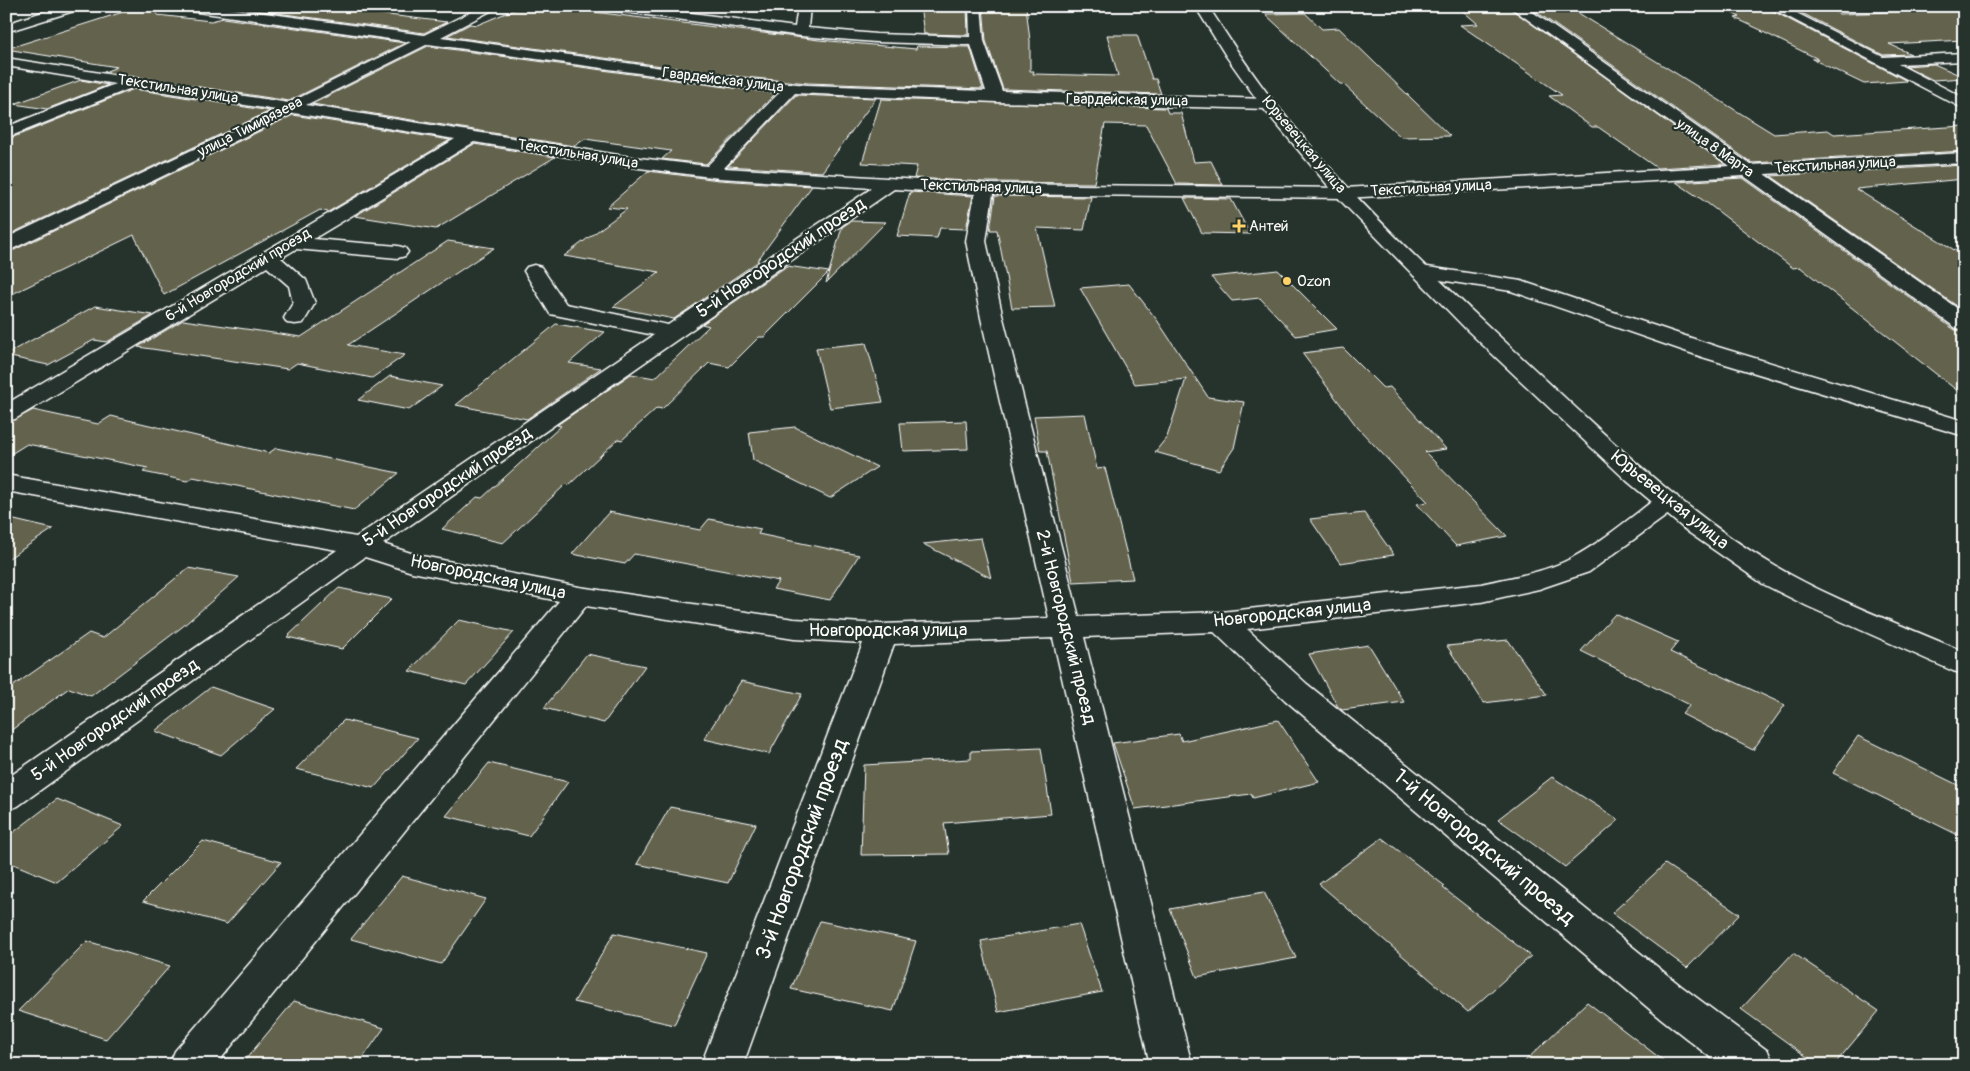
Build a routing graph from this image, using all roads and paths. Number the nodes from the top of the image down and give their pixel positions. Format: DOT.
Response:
graph roads {
  1 [pos="76,6"];
  2 [pos="182,6"];
  3 [pos="494,6"];
  4 [pos="610,6"];
  5 [pos="804,6"];
  6 [pos="974,6"];
  7 [pos="1201,6"];
  8 [pos="1515,6"];
  9 [pos="1773,6"];
  10 [pos="6,28"];
  11 [pos="802,32"];
  12 [pos="427,40"];
  13 [pos="977,41"];
  14 [pos="1964,57"];
  15 [pos="1879,61"];
  16 [pos="6,62"];
  17 [pos="135,82"];
  18 [pos="791,88"];
  19 [pos="996,97"];
  20 [pos="1268,104"];
  21 [pos="1964,104"];
  22 [pos="290,107"];
  23 [pos="6,133"];
  24 [pos="470,137"];
  25 [pos="1964,158"];
  26 [pos="1746,170"];
  27 [pos="711,172"];
  28 [pos="891,183"];
  29 [pos="985,188"];
  30 [pos="1344,193"];
  31 [pos="292,243"];
  32 [pos="6,246"];
  33 [pos="398,252"];
  34 [pos="268,258"];
  35 [pos="534,271"];
  36 [pos="1421,272"];
  37 [pos="295,318"];
  38 [pos="1964,323"];
  39 [pos="673,333"];
  40 [pos="6,414"];
  41 [pos="1964,429"];
  42 [pos="6,484"];
  43 [pos="1668,502"];
  44 [pos="361,546"];
  45 [pos="578,596"];
  46 [pos="1221,622"];
  47 [pos="1066,628"];
  48 [pos="882,634"];
  49 [pos="1964,664"];
  50 [pos="6,797"];
  51 [pos="190,1065"];
  52 [pos="722,1065"];
  53 [pos="1171,1065"];
  54 [pos="1753,1065"];
  1 -- 10 [label="street"];
  2 -- 12 [label="street, Гвардейская улица"];
  3 -- 12 [label="street, улица Тимирязева"];
  4 -- 11 [label="street"];
  5 -- 11 [label="street"];
  6 -- 13 [label="street"];
  7 -- 20 [label="street, Юрьевецкая улица"];
  8 -- 26 [label="street, улица 8 Марта"];
  9 -- 15 [label="street"];
  11 -- 13 [label="street"];
  12 -- 18 [label="street, Гвардейская улица"];
  12 -- 22 [label="street, улица Тимирязева"];
  13 -- 19 [label="street"];
  14 -- 15 [label="street"];
  15 -- 21 [label="street"];
  16 -- 17 [label="street, Текстильная улица"];
  17 -- 22 [label="street, Текстильная улица"];
  17 -- 23 [label="street"];
  18 -- 19 [label="street, Гвардейская улица"];
  18 -- 27 [label="street"];
  19 -- 20 [label="street, Гвардейская улица"];
  20 -- 30 [label="street, Юрьевецкая улица"];
  22 -- 24 [label="street, Текстильная улица"];
  22 -- 32 [label="street, улица Тимирязева"];
  24 -- 27 [label="street, Текстильная улица"];
  24 -- 31 [label="street, 6-й Новгородский проезд"];
  25 -- 26 [label="street, Текстильная улица"];
  26 -- 30 [label="street, Текстильная улица"];
  26 -- 38 [label="street, улица 8 Марта"];
  27 -- 28 [label="street, Текстильная улица"];
  28 -- 29 [label="street, Текстильная улица"];
  28 -- 39 [label="street, 5-й Новгородский проезд"];
  29 -- 30 [label="street, Текстильная улица"];
  29 -- 47 [label="street, 2-й Новгородский проезд"];
  30 -- 36 [label="street, Юрьевецкая улица"];
  31 -- 33 [label="street"];
  31 -- 34 [label="street, 6-й Новгородский проезд"];
  34 -- 37 [label="street"];
  34 -- 40 [label="street, 6-й Новгородский проезд"];
  35 -- 39 [label="street"];
  36 -- 41 [label="street"];
  36 -- 43 [label="street, Юрьевецкая улица"];
  39 -- 44 [label="street, 5-й Новгородский проезд"];
  42 -- 44 [label="street, Новгородская улица"];
  43 -- 46 [label="street, Новгородская улица"];
  43 -- 49 [label="street, Юрьевецкая улица"];
  44 -- 45 [label="street, Новгородская улица"];
  44 -- 50 [label="street, 5-й Новгородский проезд"];
  45 -- 48 [label="street, Новгородская улица"];
  45 -- 51 [label="street"];
  46 -- 47 [label="street, Новгородская улица"];
  46 -- 54 [label="street, 1-й Новгородский проезд"];
  47 -- 48 [label="street, Новгородская улица"];
  47 -- 53 [label="street, 2-й Новгородский проезд"];
  48 -- 52 [label="street, 3-й Новгородский проезд"];
}
